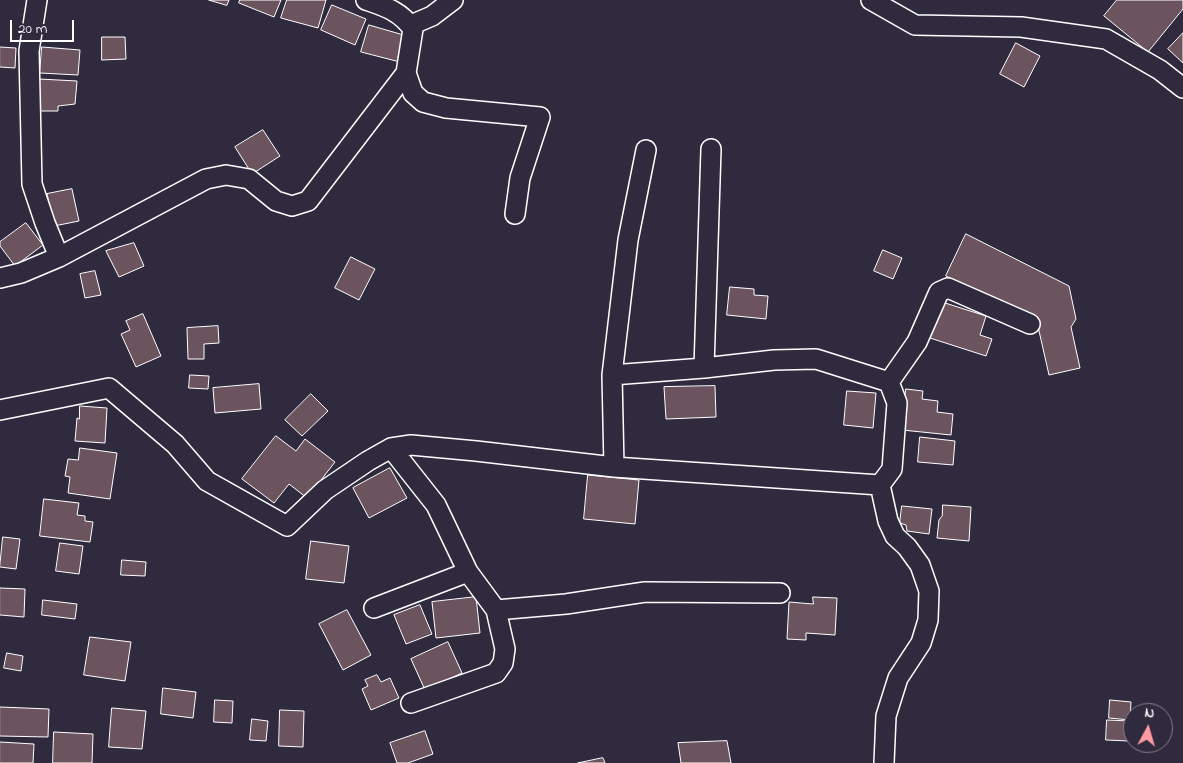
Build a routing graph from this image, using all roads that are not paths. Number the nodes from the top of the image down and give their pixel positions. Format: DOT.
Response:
graph roads {
  1 [pos="37,0"];
  2 [pos="366,0"];
  3 [pos="453,0"];
  4 [pos="871,0"];
  5 [pos="410,25"];
  6 [pos="406,73"];
  7 [pos="1183,88"];
  8 [pos="711,149"];
  9 [pos="646,150"];
  10 [pos="515,214"];
  11 [pos="59,257"];
  12 [pos="0,278"];
  13 [pos="1030,324"];
  14 [pos="704,368"];
  15 [pos="612,375"];
  16 [pos="889,382"];
  17 [pos="0,410"];
  18 [pos="392,448"];
  19 [pos="614,467"];
  20 [pos="880,485"];
  21 [pos="468,572"];
  22 [pos="780,594"];
  23 [pos="374,608"];
  24 [pos="496,610"];
  25 [pos="411,703"];
  26 [pos="884,763"];
  1 -- 11 [label="street"];
  2 -- 5 [label="street"];
  3 -- 5 [label="street"];
  4 -- 7 [label="street"];
  5 -- 6 [label="street"];
  6 -- 10 [label="street"];
  6 -- 11 [label="street"];
  8 -- 14 [label="street"];
  9 -- 15 [label="street"];
  11 -- 12 [label="street"];
  13 -- 16 [label="street"];
  14 -- 15 [label="street"];
  14 -- 16 [label="street"];
  15 -- 19 [label="street"];
  16 -- 20 [label="street"];
  17 -- 18 [label="street"];
  18 -- 19 [label="street"];
  18 -- 21 [label="street"];
  19 -- 20 [label="street"];
  20 -- 26 [label="street"];
  21 -- 23 [label="street"];
  21 -- 24 [label="street"];
  22 -- 24 [label="street"];
  24 -- 25 [label="street"];
}
